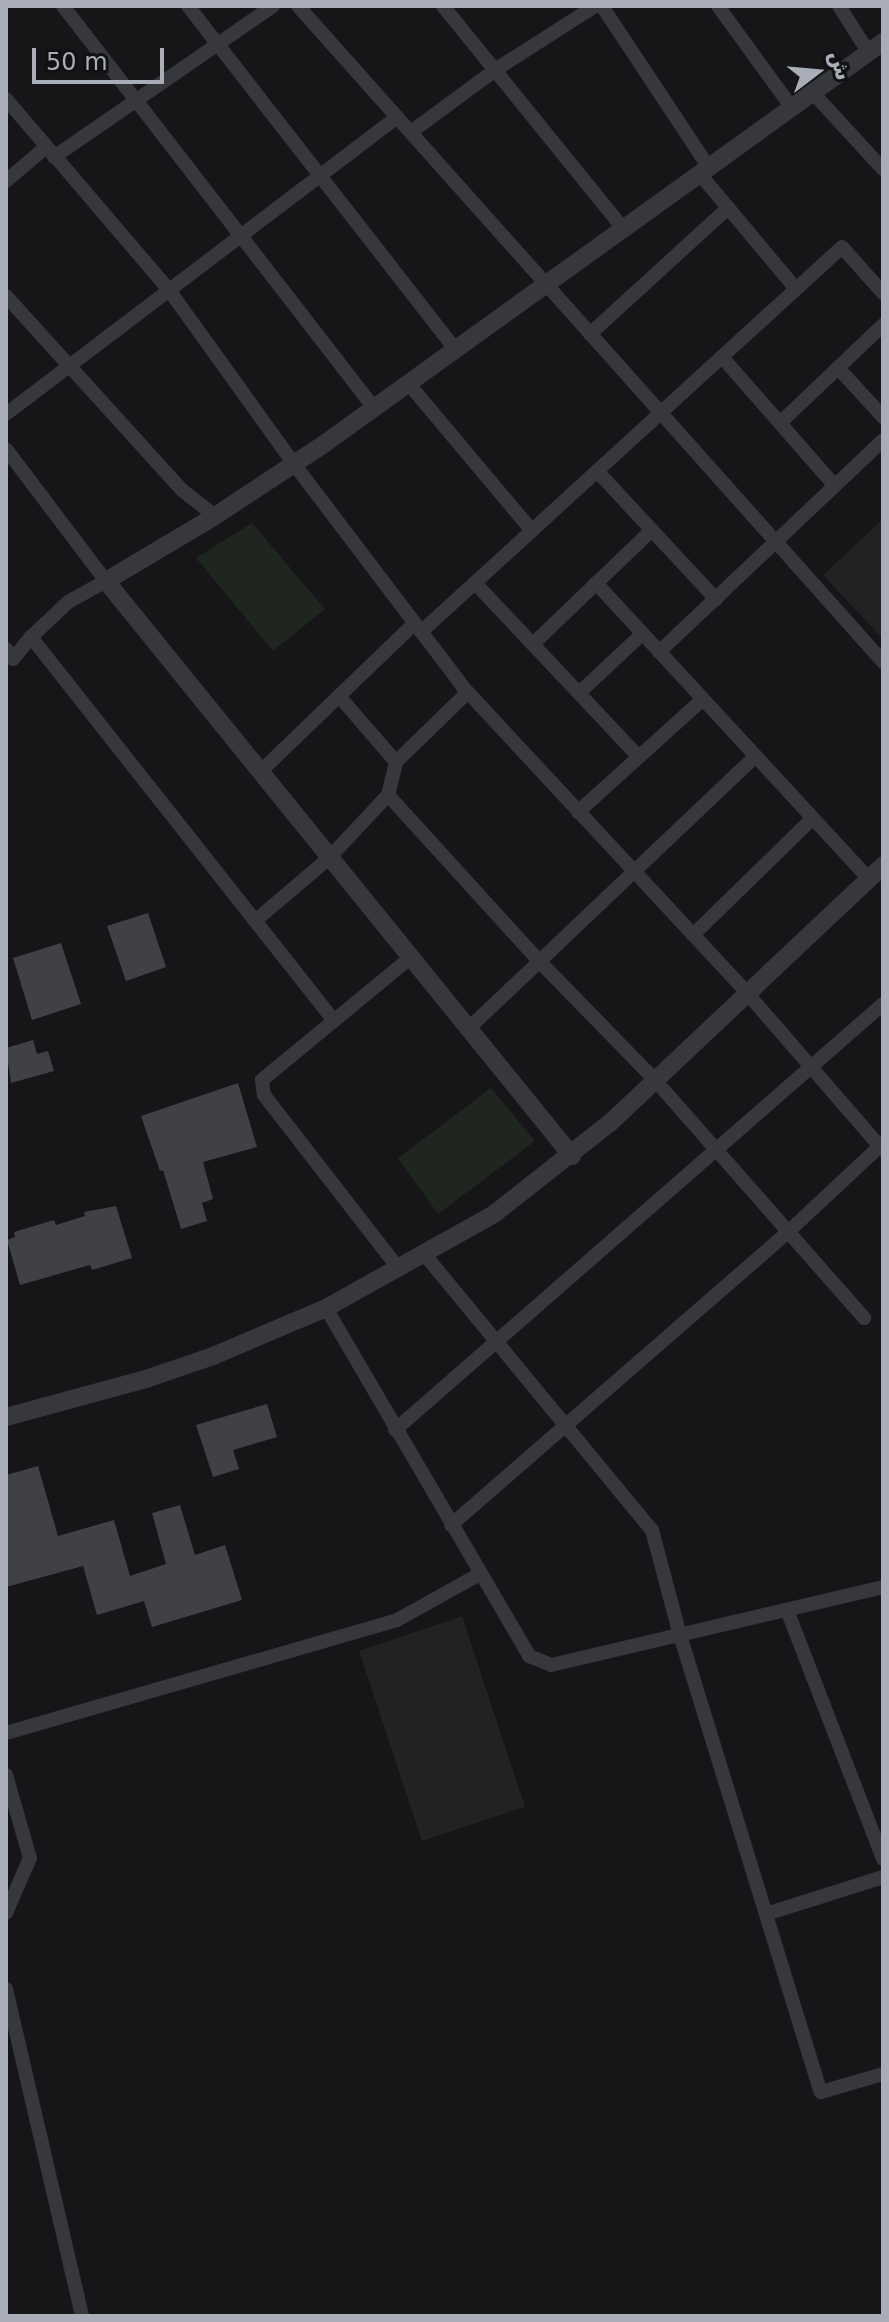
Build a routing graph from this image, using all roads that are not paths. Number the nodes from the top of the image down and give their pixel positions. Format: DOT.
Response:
graph roads {
  1 [pos="63,6"];
  2 [pos="188,6"];
  3 [pos="273,6"];
  4 [pos="298,6"];
  5 [pos="443,6"];
  6 [pos="595,6"];
  7 [pos="602,6"];
  8 [pos="718,6"];
  9 [pos="839,6"];
  10 [pos="218,44"];
  11 [pos="879,46"];
  12 [pos="495,70"];
  13 [pos="813,93"];
  14 [pos="6,99"];
  15 [pos="136,100"];
  16 [pos="792,108"];
  17 [pos="397,117"];
  18 [pos="411,132"];
  19 [pos="50,152"];
  20 [pos="883,169"];
  21 [pos="704,170"];
  22 [pos="320,175"];
  23 [pos="6,181"];
  24 [pos="728,208"];
  25 [pos="622,227"];
  26 [pos="241,236"];
  27 [pos="545,283"];
  28 [pos="796,289"];
  29 [pos="169,290"];
  30 [pos="883,293"];
  31 [pos="6,296"];
  32 [pos="883,325"];
  33 [pos="590,334"];
  34 [pos="455,349"];
  35 [pos="722,357"];
  36 [pos="69,366"];
  37 [pos="838,368"];
  38 [pos="408,383"];
  39 [pos="374,408"];
  40 [pos="661,413"];
  41 [pos="6,414"];
  42 [pos="883,417"];
  43 [pos="780,423"];
  44 [pos="883,440"];
  45 [pos="6,449"];
  46 [pos="294,464"];
  47 [pos="597,471"];
  48 [pos="835,486"];
  49 [pos="215,516"];
  50 [pos="652,530"];
  51 [pos="532,531"];
  52 [pos="776,542"];
  53 [pos="106,581"];
  54 [pos="475,583"];
  55 [pos="596,583"];
  56 [pos="716,599"];
  57 [pos="418,628"];
  58 [pos="642,634"];
  59 [pos="31,637"];
  60 [pos="533,644"];
  61 [pos="659,652"];
  62 [pos="8,658"];
  63 [pos="883,662"];
  64 [pos="468,692"];
  65 [pos="579,693"];
  66 [pos="339,696"];
  67 [pos="702,700"];
  68 [pos="639,757"];
  69 [pos="755,757"];
  70 [pos="396,762"];
  71 [pos="260,772"];
  72 [pos="388,795"];
  73 [pos="578,812"];
  74 [pos="812,819"];
  75 [pos="329,858"];
  76 [pos="883,866"];
  77 [pos="634,872"];
  78 [pos="869,879"];
  79 [pos="255,921"];
  80 [pos="693,935"];
  81 [pos="409,959"];
  82 [pos="539,961"];
  83 [pos="747,993"];
  84 [pos="883,1004"];
  85 [pos="333,1020"];
  86 [pos="468,1029"];
  87 [pos="811,1064"];
  88 [pos="655,1080"];
  89 [pos="882,1148"];
  90 [pos="717,1150"];
  91 [pos="572,1156"];
  92 [pos="789,1231"];
  93 [pos="425,1255"];
  94 [pos="399,1269"];
  95 [pos="326,1308"];
  96 [pos="864,1318"];
  97 [pos="497,1343"];
  98 [pos="6,1417"];
  99 [pos="565,1427"];
  100 [pos="395,1430"];
  101 [pos="451,1525"];
  102 [pos="480,1574"];
  103 [pos="883,1587"];
  104 [pos="787,1610"];
  105 [pos="680,1635"];
  106 [pos="6,1733"];
  107 [pos="6,1775"];
  108 [pos="883,1859"];
  109 [pos="883,1877"];
  110 [pos="6,1913"];
  111 [pos="766,1914"];
  112 [pos="6,1989"];
  113 [pos="883,2074"];
  114 [pos="82,2316"];
  1 -- 15 [label="street"];
  2 -- 10 [label="street"];
  3 -- 10 [label="street"];
  4 -- 17 [label="street"];
  5 -- 12 [label="street"];
  6 -- 12 [label="street"];
  7 -- 21 [label="street"];
  8 -- 16 [label="street"];
  9 -- 11 [label="street"];
  10 -- 15 [label="street"];
  10 -- 22 [label="street"];
  11 -- 13 [label="street"];
  12 -- 18 [label="street"];
  12 -- 25 [label="street"];
  13 -- 16 [label="street"];
  13 -- 20 [label="street"];
  14 -- 19 [label="street"];
  15 -- 19 [label="street"];
  15 -- 26 [label="street"];
  16 -- 21 [label="street"];
  17 -- 18 [label="street"];
  17 -- 22 [label="street"];
  18 -- 27 [label="street"];
  19 -- 23 [label="street"];
  19 -- 29 [label="street"];
  21 -- 24 [label="street"];
  21 -- 25 [label="street"];
  22 -- 26 [label="street"];
  22 -- 34 [label="street"];
  24 -- 28 [label="street"];
  24 -- 33 [label="street"];
  25 -- 27 [label="street"];
  26 -- 29 [label="street"];
  26 -- 39 [label="street"];
  27 -- 33 [label="street"];
  27 -- 34 [label="street"];
  28 -- 30 [label="street"];
  28 -- 35 [label="street"];
  29 -- 36 [label="street"];
  29 -- 46 [label="street"];
  31 -- 36 [label="street"];
  32 -- 37 [label="street"];
  33 -- 40 [label="street"];
  34 -- 38 [label="street"];
  35 -- 40 [label="street"];
  35 -- 43 [label="street"];
  36 -- 41 [label="street"];
  36 -- 49 [label="street"];
  37 -- 42 [label="street"];
  37 -- 43 [label="street"];
  38 -- 39 [label="street"];
  38 -- 51 [label="street"];
  39 -- 46 [label="street"];
  40 -- 47 [label="street"];
  40 -- 52 [label="street"];
  43 -- 48 [label="street"];
  44 -- 48 [label="street"];
  45 -- 53 [label="street"];
  46 -- 49 [label="street"];
  46 -- 57 [label="street"];
  47 -- 50 [label="street"];
  47 -- 51 [label="street"];
  48 -- 52 [label="street"];
  49 -- 53 [label="street"];
  50 -- 55 [label="street"];
  50 -- 56 [label="street"];
  51 -- 54 [label="street"];
  52 -- 56 [label="street"];
  52 -- 63 [label="street"];
  53 -- 59 [label="street"];
  53 -- 71 [label="street"];
  54 -- 57 [label="street"];
  54 -- 60 [label="street"];
  55 -- 58 [label="street"];
  55 -- 60 [label="street"];
  56 -- 61 [label="street"];
  57 -- 64 [label="street"];
  57 -- 66 [label="street"];
  58 -- 61 [label="street"];
  58 -- 65 [label="street"];
  59 -- 62 [label="street"];
  59 -- 79 [label="street"];
  60 -- 65 [label="street"];
  61 -- 67 [label="street"];
  64 -- 70 [label="street"];
  64 -- 73 [label="street"];
  65 -- 68 [label="street"];
  66 -- 70 [label="street"];
  66 -- 71 [label="street"];
  67 -- 68 [label="street"];
  67 -- 69 [label="street"];
  68 -- 73 [label="street"];
  69 -- 74 [label="street"];
  69 -- 77 [label="street"];
  70 -- 72 [label="street"];
  71 -- 75 [label="street"];
  72 -- 75 [label="street"];
  72 -- 82 [label="street"];
  73 -- 77 [label="street"];
  74 -- 78 [label="street"];
  74 -- 80 [label="street"];
  75 -- 79 [label="street"];
  75 -- 81 [label="street"];
  76 -- 78 [label="street"];
  77 -- 80 [label="street"];
  77 -- 82 [label="street"];
  78 -- 83 [label="street"];
  79 -- 85 [label="street"];
  80 -- 83 [label="street"];
  81 -- 85 [label="street"];
  81 -- 86 [label="street"];
  82 -- 86 [label="street"];
  82 -- 88 [label="street"];
  83 -- 87 [label="street"];
  83 -- 88 [label="street"];
  84 -- 87 [label="street"];
  85 -- 94 [label="street"];
  86 -- 91 [label="street"];
  87 -- 89 [label="street"];
  87 -- 90 [label="street"];
  88 -- 90 [label="street"];
  88 -- 91 [label="street"];
  89 -- 92 [label="street"];
  90 -- 92 [label="street"];
  90 -- 97 [label="street"];
  91 -- 93 [label="street"];
  92 -- 96 [label="street"];
  92 -- 99 [label="street"];
  93 -- 94 [label="street"];
  93 -- 97 [label="street"];
  94 -- 95 [label="street"];
  95 -- 98 [label="street"];
  95 -- 100 [label="street"];
  97 -- 99 [label="street"];
  97 -- 100 [label="street"];
  99 -- 101 [label="street"];
  99 -- 105 [label="street"];
  100 -- 101 [label="street"];
  101 -- 102 [label="street"];
  102 -- 105 [label="street"];
  102 -- 106 [label="street"];
  103 -- 104 [label="street"];
  104 -- 105 [label="street"];
  104 -- 108 [label="street"];
  105 -- 111 [label="street"];
  107 -- 110 [label="street"];
  109 -- 111 [label="street"];
  111 -- 113 [label="street"];
  112 -- 114 [label="street"];
}
